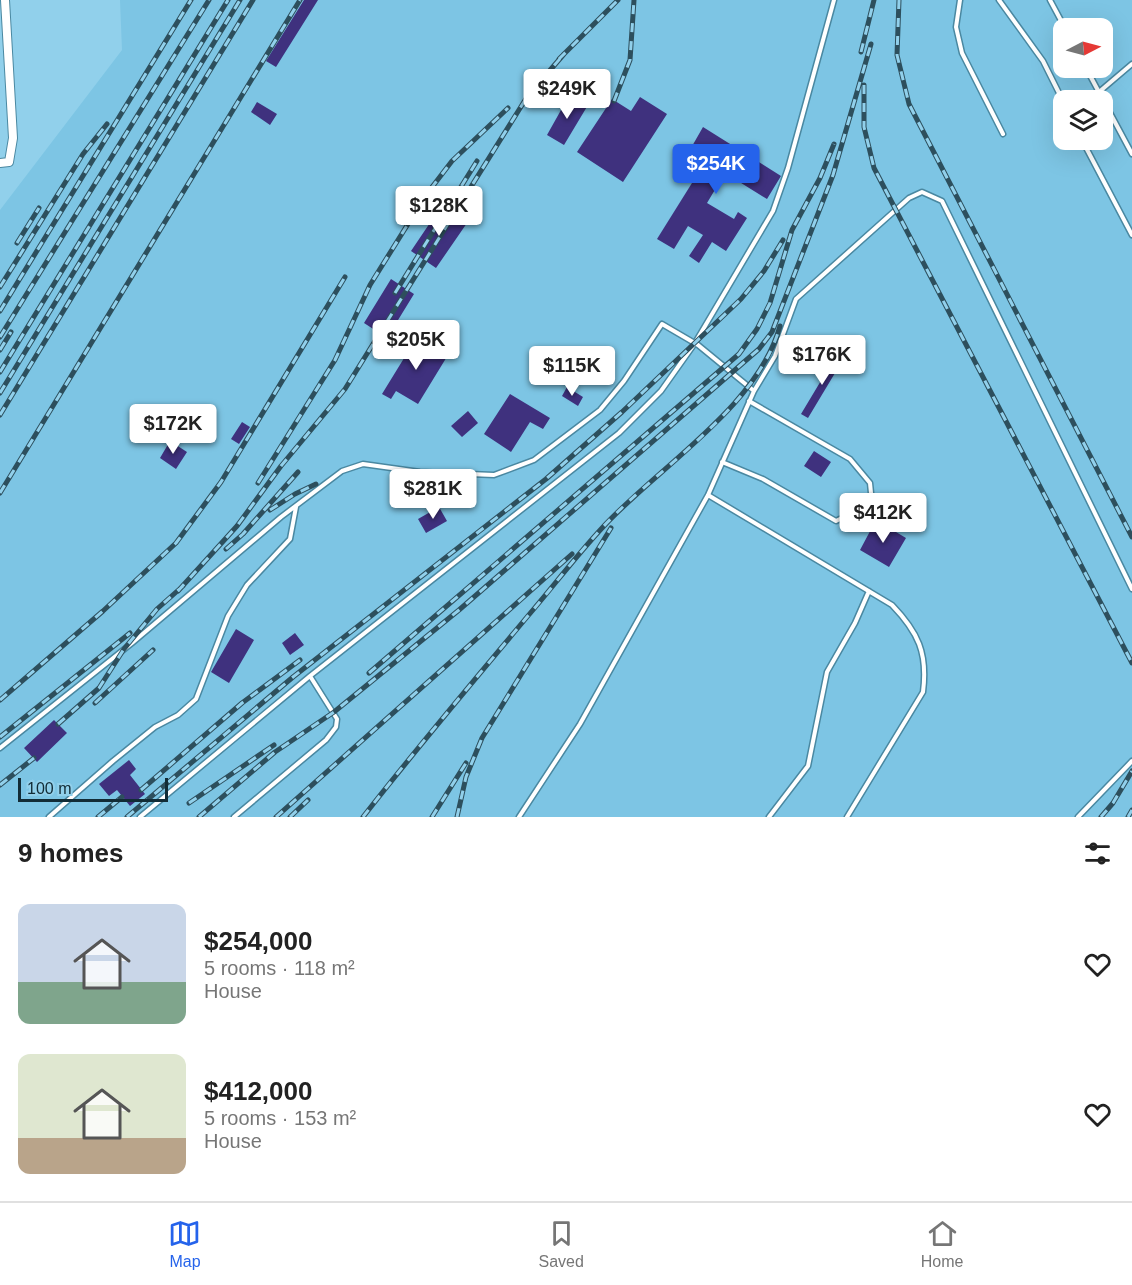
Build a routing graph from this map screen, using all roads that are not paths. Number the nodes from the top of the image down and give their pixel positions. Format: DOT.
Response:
graph roads {
  1 [pos="4,0"];
  2 [pos="834,0"];
  3 [pos="960,0"];
  4 [pos="999,0"];
  5 [pos="1050,0"];
  6 [pos="1060,18"];
  7 [pos="1132,64"];
  8 [pos="1058,90"];
  9 [pos="1101,90"];
  10 [pos="1113,118"];
  11 [pos="1003,134"];
  12 [pos="1087,150"];
  13 [pos="1132,154"];
  14 [pos="4,163"];
  15 [pos="1132,236"];
  16 [pos="695,343"];
  17 [pos="754,391"];
  18 [pos="749,401"];
  19 [pos="722,462"];
  20 [pos="708,495"];
  21 [pos="296,506"];
  22 [pos="1132,590"];
  23 [pos="869,591"];
  24 [pos="310,676"];
  25 [pos="0,748"];
  26 [pos="1132,761"];
  27 [pos="49,817"];
  28 [pos="140,817"];
  29 [pos="234,817"];
  30 [pos="519,817"];
  31 [pos="769,817"];
  32 [pos="847,817"];
  33 [pos="1078,817"];
  1 -- 14 [label="street"];
  2 -- 16 [label="lane"];
  3 -- 11 [label="lane"];
  4 -- 8 [label="lane"];
  5 -- 6 [label="lane"];
  7 -- 9 [label="lane"];
  10 -- 13 [label="lane"];
  12 -- 15 [label="lane"];
  16 -- 17 [label="lane"];
  16 -- 21 [label="lane"];
  16 -- 24 [label="lane"];
  17 -- 18 [label="lane"];
  17 -- 22 [label="lane"];
  18 -- 19 [label="lane"];
  18 -- 19 [label="lane"];
  19 -- 20 [label="lane"];
  20 -- 23 [label="lane"];
  20 -- 30 [label="lane"];
  21 -- 25 [label="lane"];
  21 -- 27 [label="lane"];
  23 -- 31 [label="lane"];
  23 -- 32 [label="lane"];
  24 -- 28 [label="lane"];
  24 -- 29 [label="lane"];
  26 -- 33 [label="lane"];
}
